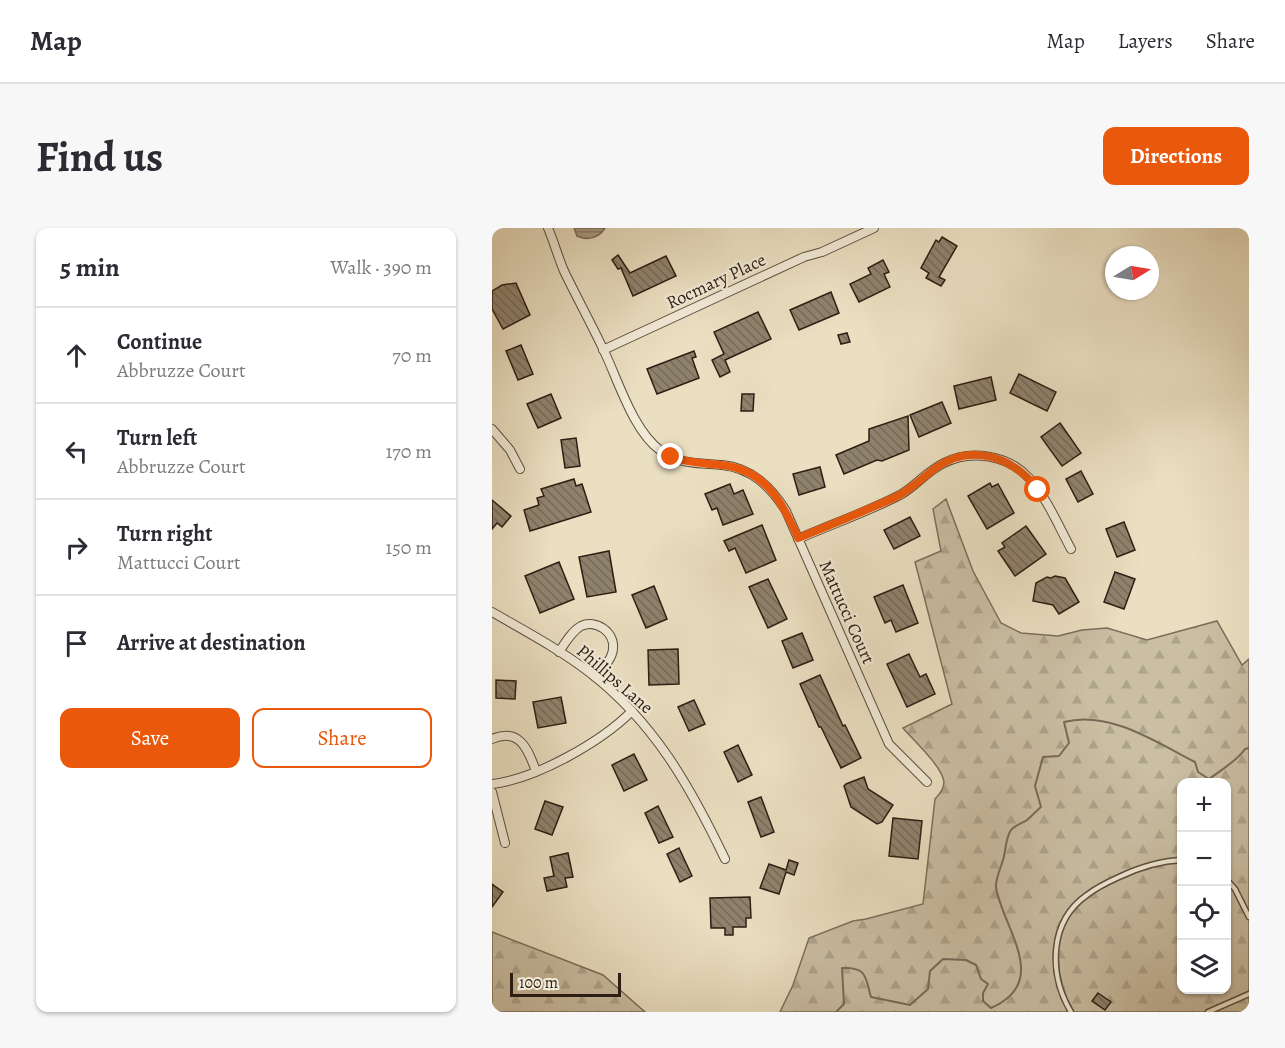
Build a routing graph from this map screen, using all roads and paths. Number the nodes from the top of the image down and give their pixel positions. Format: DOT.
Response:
graph roads {
  1 [pos="548,228"];
  2 [pos="874,228"];
  3 [pos="603,350"];
  4 [pos="492,429"];
  5 [pos="520,469"];
  6 [pos="798,538"];
  7 [pos="1071,549"];
  8 [pos="492,612"];
  9 [pos="559,652"];
  10 [pos="595,677"];
  11 [pos="632,711"];
  12 [pos="492,740"];
  13 [pos="536,771"];
  14 [pos="927,782"];
  15 [pos="492,784"];
  16 [pos="492,792"];
  17 [pos="505,843"];
  18 [pos="724,859"];
  19 [pos="1177,860"];
  20 [pos="1231,884"];
  21 [pos="1249,917"];
  22 [pos="1249,994"];
  23 [pos="1071,1012"];
  24 [pos="1208,1012"];
  1 -- 3 [label="street, Mattucci Court"];
  2 -- 3 [label="street, Rocmary Place"];
  3 -- 6 [label="street, Mattucci Court"];
  4 -- 5 [label="street"];
  6 -- 7 [label="street"];
  6 -- 14 [label="street, Mattucci Court"];
  8 -- 9 [label="street, Phillips Lane"];
  9 -- 10 [label="street, Phillips Lane"];
  9 -- 10 [label="street"];
  10 -- 11 [label="street, Phillips Lane"];
  11 -- 13 [label="street"];
  11 -- 18 [label="street, Phillips Lane"];
  12 -- 13 [label="street"];
  13 -- 15 [label="street"];
  16 -- 17 [label="street"];
  19 -- 23 [label="lane"];
  20 -- 21 [label="lane"];
  22 -- 24 [label="lane"];
}
